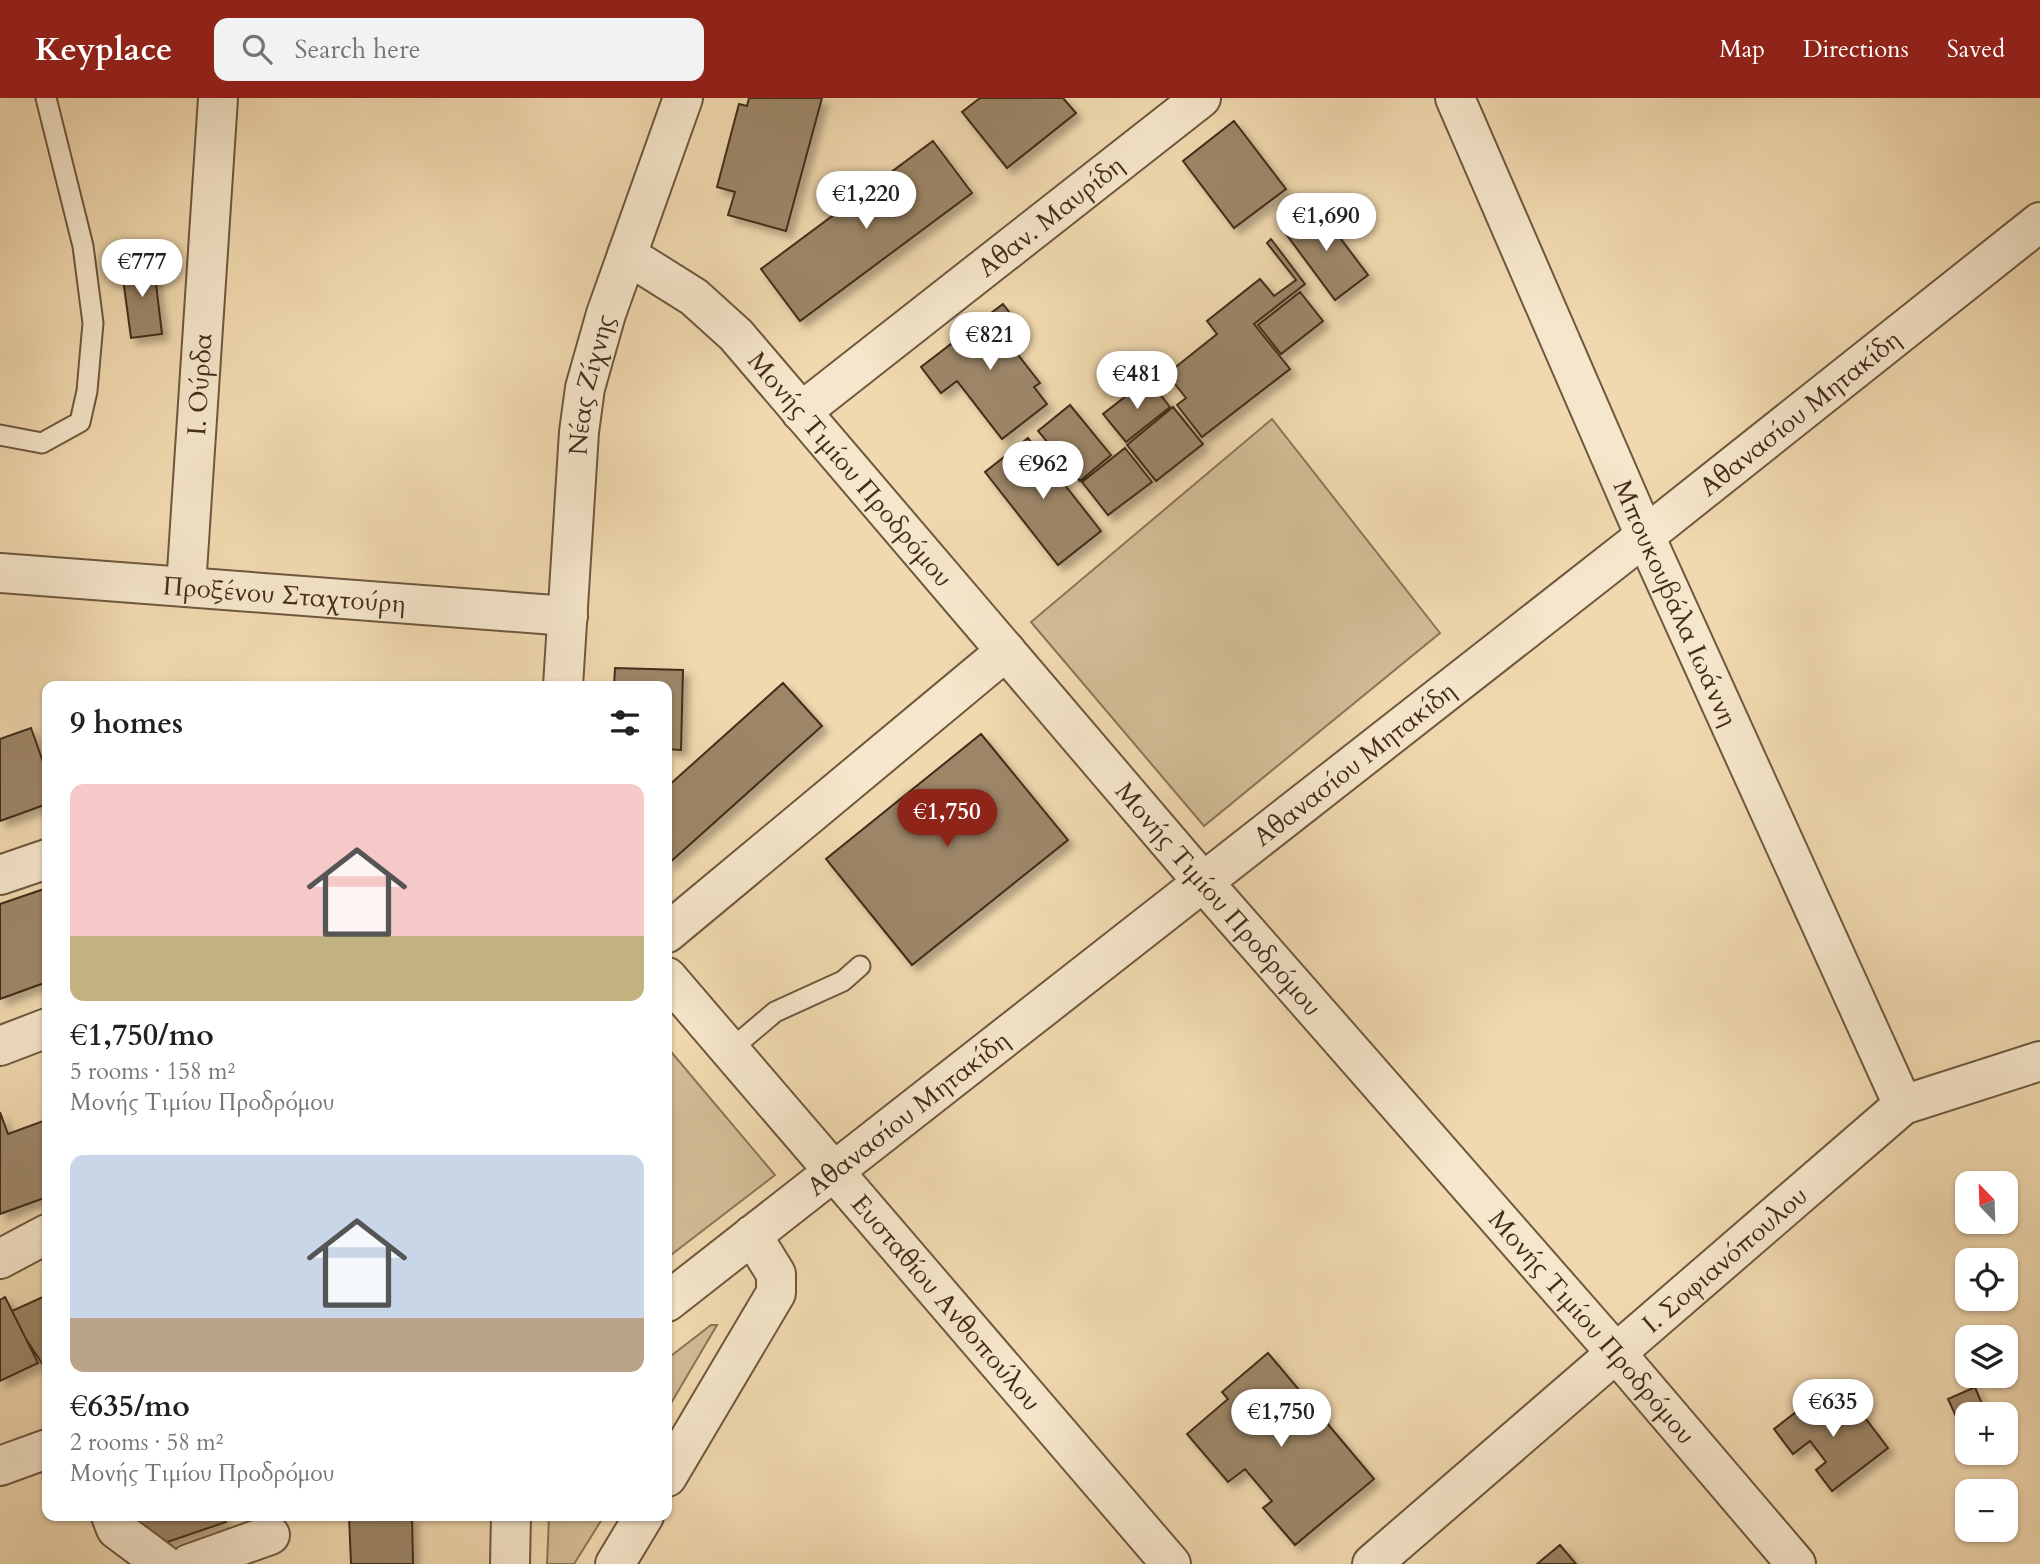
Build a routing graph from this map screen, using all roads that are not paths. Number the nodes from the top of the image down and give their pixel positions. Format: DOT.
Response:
graph roads {
  1 [pos="46,98"];
  2 [pos="218,98"];
  3 [pos="683,98"];
  4 [pos="1201,98"];
  5 [pos="1455,98"];
  6 [pos="2040,222"];
  7 [pos="627,255"];
  8 [pos="802,412"];
  9 [pos="0,435"];
  10 [pos="1645,536"];
  11 [pos="0,573"];
  12 [pos="186,587"];
  13 [pos="568,616"];
  14 [pos="1006,651"];
  15 [pos="563,681"];
  16 [pos="42,861"];
  17 [pos="0,875"];
  18 [pos="1203,882"];
  19 [pos="672,929"];
  20 [pos="860,966"];
  21 [pos="672,983"];
  22 [pos="42,1035"];
  23 [pos="0,1046"];
  24 [pos="730,1050"];
  25 [pos="2040,1061"];
  26 [pos="1903,1105"];
  27 [pos="834,1171"];
  28 [pos="752,1235"];
  29 [pos="42,1237"];
  30 [pos="0,1259"];
  31 [pos="672,1298"];
  32 [pos="1616,1353"];
  33 [pos="42,1451"];
  34 [pos="0,1466"];
  35 [pos="672,1469"];
  36 [pos="113,1521"];
  37 [pos="511,1521"];
  38 [pos="641,1521"];
  39 [pos="270,1535"];
  40 [pos="163,1564"];
  41 [pos="189,1564"];
  42 [pos="510,1564"];
  43 [pos="615,1564"];
  44 [pos="1171,1564"];
  45 [pos="1372,1564"];
  46 [pos="1796,1564"];
  1 -- 9 [label="lane"];
  2 -- 12 [label="street, Ι. Ούρδα"];
  3 -- 7 [label="street, Νέας Ζίχνης"];
  4 -- 8 [label="street, Αθαν. Μαυρίδη"];
  5 -- 10 [label="street, Μπουκουβάλα Ιωάννη"];
  6 -- 10 [label="street, Αθανασίου Μητακίδη"];
  7 -- 8 [label="street, Μονής Τιμίου Προδρόμου"];
  7 -- 13 [label="street, Νέας Ζίχνης"];
  8 -- 14 [label="street, Μονής Τιμίου Προδρόμου"];
  10 -- 18 [label="street, Αθανασίου Μητακίδη"];
  10 -- 26 [label="street, Μπουκουβάλα Ιωάννη"];
  11 -- 12 [label="street, Προξένου Σταχτούρη"];
  12 -- 13 [label="street, Προξένου Σταχτούρη"];
  13 -- 15 [label="street, Νέας Ζίχνης"];
  14 -- 18 [label="street, Μονής Τιμίου Προδρόμου"];
  14 -- 19 [label="street"];
  16 -- 17 [label="street"];
  18 -- 27 [label="street, Αθανασίου Μητακίδη"];
  18 -- 32 [label="street, Μονής Τιμίου Προδρόμου"];
  20 -- 24 [label="lane"];
  21 -- 24 [label="street, Ευσταθίου Ανθοπούλου"];
  22 -- 23 [label="street"];
  24 -- 27 [label="street, Ευσταθίου Ανθοπούλου"];
  25 -- 26 [label="street, Ι. Σοφιανόπουλου"];
  26 -- 32 [label="street, Ι. Σοφιανόπουλου"];
  27 -- 28 [label="street, Αθανασίου Μητακίδη"];
  27 -- 44 [label="street, Ευσταθίου Ανθοπούλου"];
  28 -- 31 [label="street, Αθανασίου Μητακίδη"];
  28 -- 35 [label="street"];
  29 -- 30 [label="street"];
  32 -- 45 [label="street, Ι. Σοφιανόπουλου"];
  32 -- 46 [label="street, Μονής Τιμίου Προδρόμου"];
  33 -- 34 [label="street"];
  36 -- 40 [label="street"];
  37 -- 42 [label="street"];
  38 -- 43 [label="street"];
  39 -- 41 [label="street"];
}
